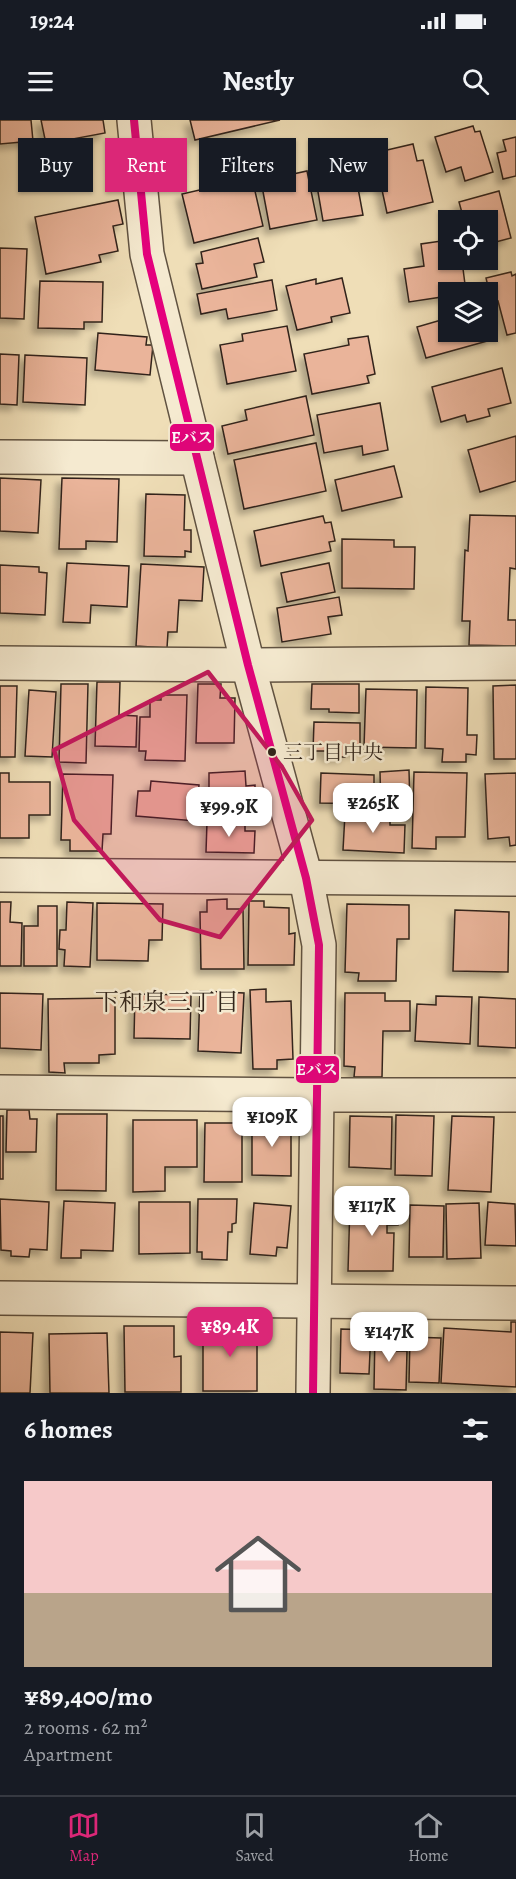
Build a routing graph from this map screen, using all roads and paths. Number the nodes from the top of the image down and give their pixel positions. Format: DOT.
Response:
graph roads {
  1 [pos="134,120"];
  2 [pos="0,457"];
  3 [pos="197,458"];
  4 [pos="0,663"];
  5 [pos="516,663"];
  6 [pos="248,665"];
  7 [pos="0,875"];
  8 [pos="306,878"];
  9 [pos="516,879"];
  10 [pos="0,1092"];
  11 [pos="317,1095"];
  12 [pos="516,1095"];
  13 [pos="0,1298"];
  14 [pos="314,1302"];
  15 [pos="516,1303"];
  16 [pos="313,1393"];
  1 -- 3 [label="street"];
  2 -- 3 [label="street"];
  3 -- 6 [label="street"];
  4 -- 6 [label="street"];
  5 -- 6 [label="street"];
  6 -- 8 [label="street"];
  7 -- 8 [label="street"];
  8 -- 9 [label="street"];
  8 -- 11 [label="street"];
  10 -- 11 [label="street"];
  11 -- 12 [label="street"];
  11 -- 14 [label="street"];
  13 -- 14 [label="street"];
  14 -- 15 [label="street"];
  14 -- 16 [label="street"];
}
